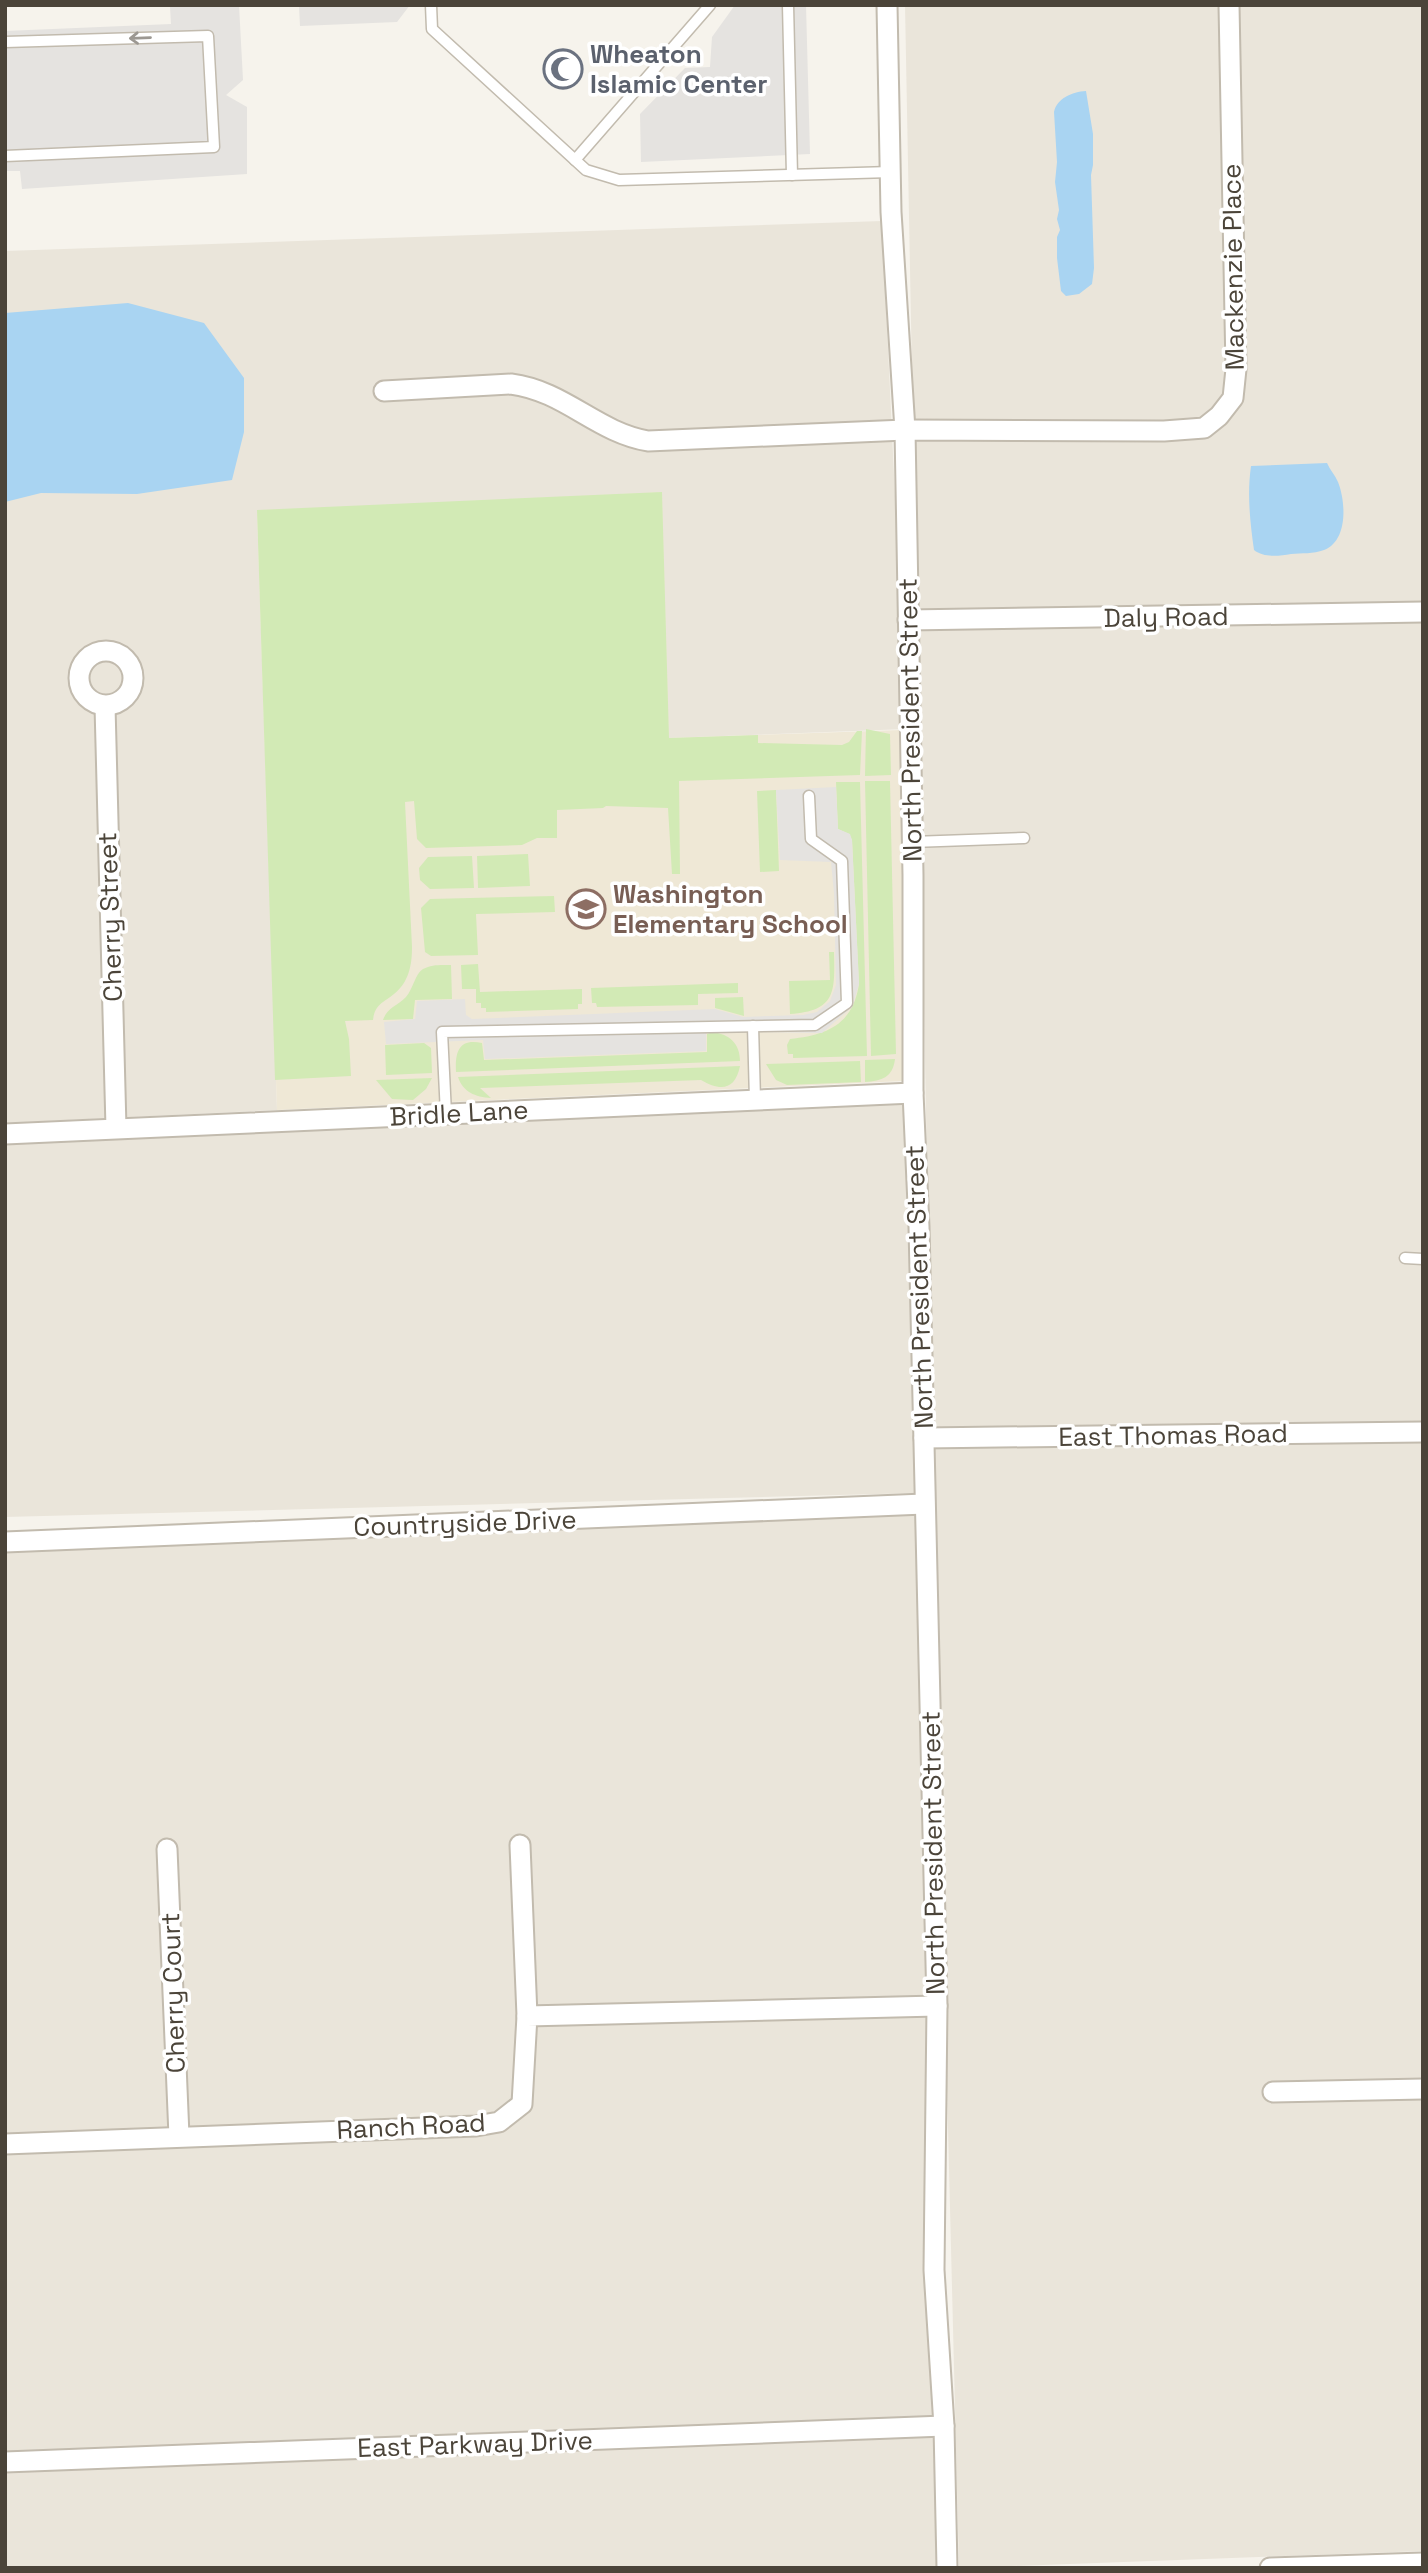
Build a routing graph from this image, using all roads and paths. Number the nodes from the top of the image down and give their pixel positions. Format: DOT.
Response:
graph roads {
  1 [pos="431,5"];
  2 [pos="710,5"];
  3 [pos="788,5"];
  4 [pos="887,5"];
  5 [pos="1229,5"];
  6 [pos="5,42"];
  7 [pos="5,156"];
  8 [pos="575,160"];
  9 [pos="891,172"];
  10 [pos="792,175"];
  11 [pos="384,391"];
  12 [pos="905,430"];
  13 [pos="1423,612"];
  14 [pos="908,620"];
  15 [pos="104,706"];
  16 [pos="809,796"];
  17 [pos="1024,838"];
  18 [pos="912,842"];
  19 [pos="753,1026"];
  20 [pos="913,1093"];
  21 [pos="755,1100"];
  22 [pos="446,1114"];
  23 [pos="116,1128"];
  24 [pos="5,1133"];
  25 [pos="1405,1258"];
  26 [pos="1423,1259"];
  27 [pos="1423,1432"];
  28 [pos="924,1438"];
  29 [pos="924,1504"];
  30 [pos="5,1542"];
  31 [pos="520,1845"];
  32 [pos="167,1849"];
  33 [pos="937,2006"];
  34 [pos="527,2016"];
  35 [pos="1423,2089"];
  36 [pos="1273,2092"];
  37 [pos="179,2136"];
  38 [pos="5,2144"];
  39 [pos="944,2426"];
  40 [pos="5,2462"];
  41 [pos="1423,2563"];
  42 [pos="947,2568"];
  43 [pos="1270,2568"];
  1 -- 8 [label="lane"];
  2 -- 8 [label="lane"];
  3 -- 10 [label="lane"];
  4 -- 9 [label="street, North President Street"];
  5 -- 12 [label="street, Mackenzie Place"];
  7 -- 6 [label="lane, one-way"];
  8 -- 10 [label="lane"];
  9 -- 10 [label="lane"];
  9 -- 12 [label="street, North President Street"];
  11 -- 12 [label="street, Mackenzie Place"];
  12 -- 14 [label="street, North President Street"];
  13 -- 14 [label="street, Daly Road"];
  14 -- 18 [label="street, North President Street"];
  15 -- 23 [label="street, Cherry Street"];
  16 -- 19 [label="lane"];
  17 -- 18 [label="lane"];
  18 -- 20 [label="street, North President Street"];
  19 -- 21 [label="lane"];
  19 -- 22 [label="lane"];
  20 -- 21 [label="street, Bridle Lane"];
  20 -- 28 [label="street, North President Street"];
  21 -- 22 [label="street, Bridle Lane"];
  22 -- 23 [label="street, Bridle Lane"];
  23 -- 24 [label="street, Bridle Lane"];
  25 -- 26 [label="lane"];
  27 -- 28 [label="street, East Thomas Road"];
  28 -- 29 [label="street, North President Street"];
  29 -- 30 [label="street, Countryside Drive"];
  29 -- 33 [label="street, North President Street"];
  31 -- 34 [label="street, Ranch Road"];
  32 -- 37 [label="street, Cherry Court"];
  33 -- 34 [label="street"];
  33 -- 39 [label="street, North President Street"];
  34 -- 37 [label="street, Ranch Road"];
  35 -- 36 [label="street"];
  37 -- 38 [label="street, Ranch Road"];
  39 -- 40 [label="street, East Parkway Drive"];
  39 -- 42 [label="street, North President Street"];
  41 -- 43 [label="street"];
}
